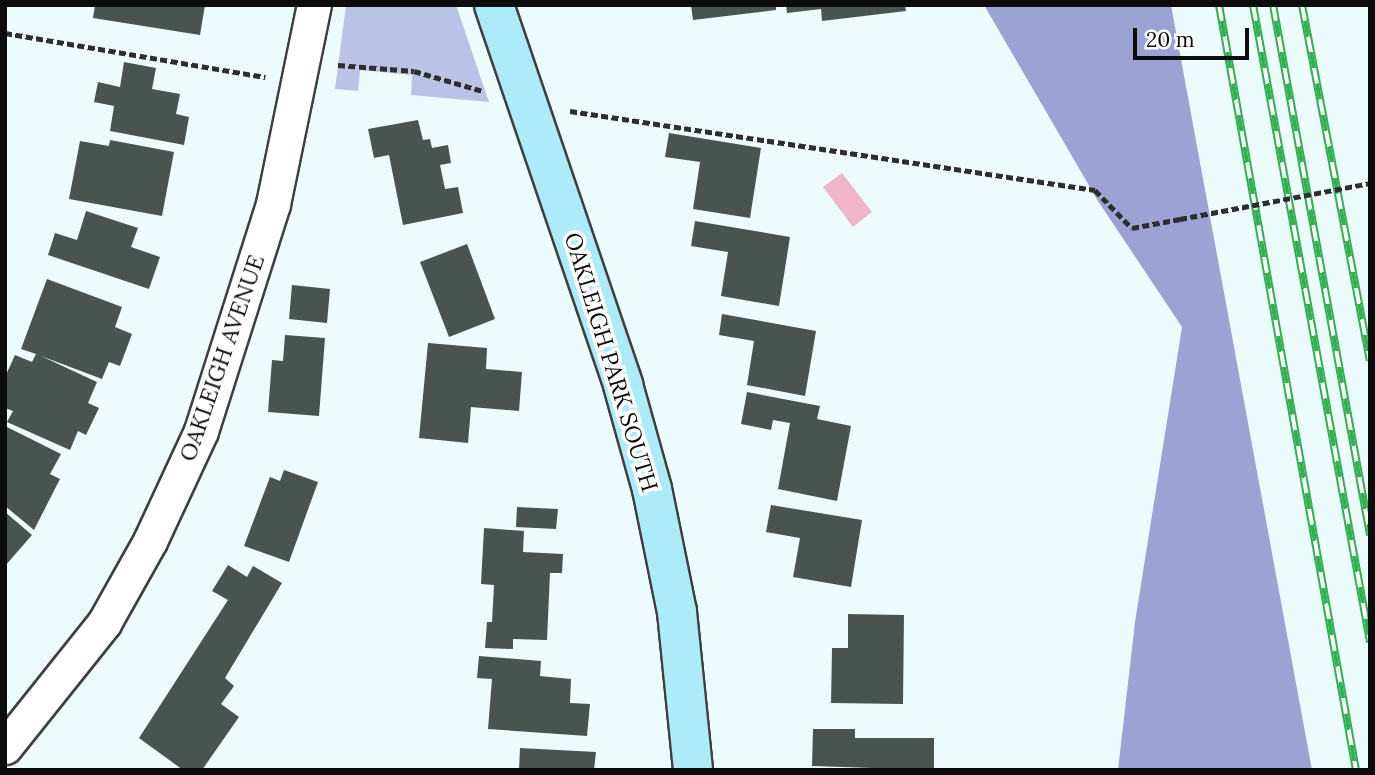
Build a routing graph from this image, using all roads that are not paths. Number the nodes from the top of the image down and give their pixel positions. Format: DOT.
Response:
graph roads {
  1 [pos="314,5"];
  2 [pos="494,5"];
  3 [pos="5,747"];
  4 [pos="693,770"];
  1 -- 3 [label="street, OAKLEIGH AVENUE"];
  2 -- 4 [label="street, OAKLEIGH PARK SOUTH"];
}
